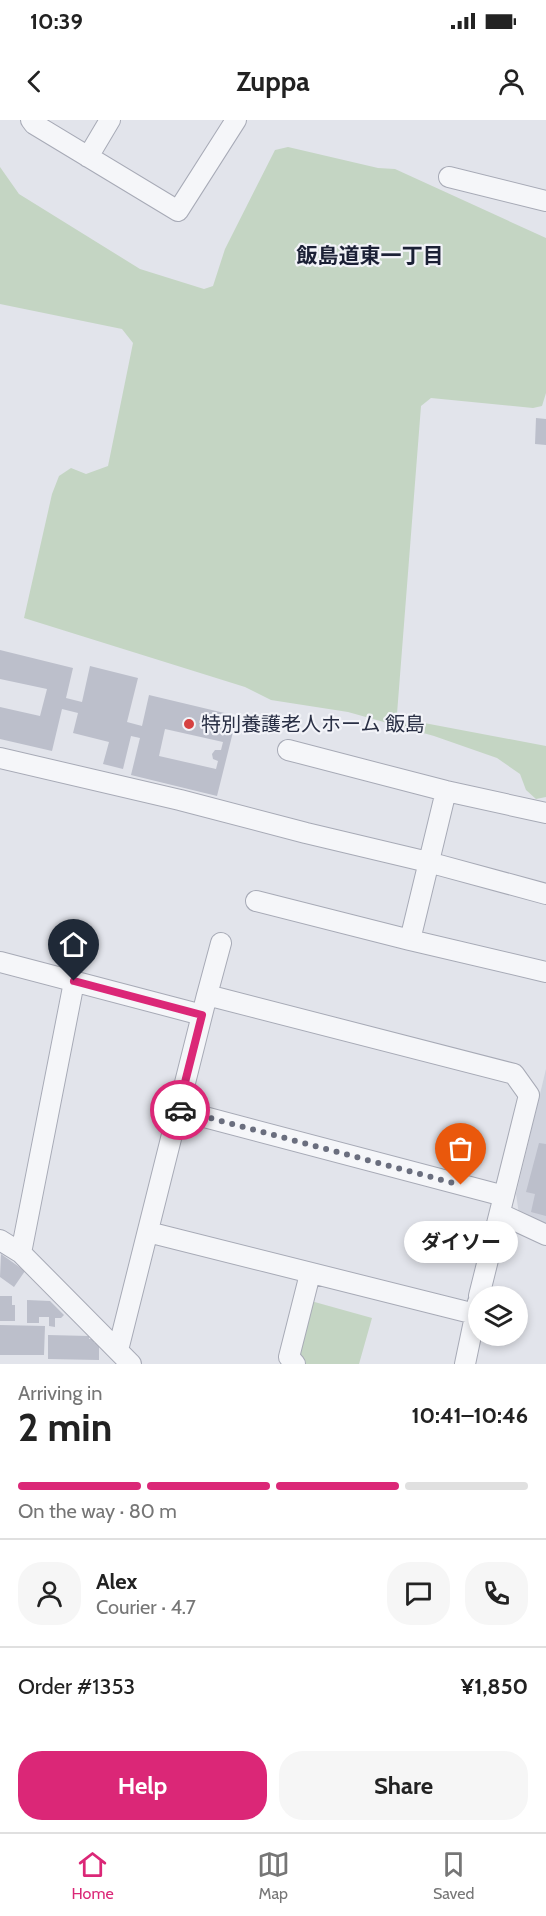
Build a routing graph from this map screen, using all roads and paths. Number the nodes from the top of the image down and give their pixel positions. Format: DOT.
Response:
graph roads {
  1 [pos="31,120"];
  2 [pos="110,120"];
  3 [pos="236,120"];
  4 [pos="88,158"];
  5 [pos="449,177"];
  6 [pos="546,201"];
  7 [pos="288,750"];
  8 [pos="0,758"];
  9 [pos="446,791"];
  10 [pos="546,813"];
  11 [pos="428,862"];
  12 [pos="546,894"];
  13 [pos="256,901"];
  14 [pos="410,940"];
  15 [pos="221,943"];
  16 [pos="0,962"];
  17 [pos="546,972"];
  18 [pos="74,981"];
  19 [pos="207,995"];
  20 [pos="202,1015"];
  21 [pos="178,1110"];
  22 [pos="503,1205"];
  23 [pos="148,1232"];
  24 [pos="546,1235"];
  25 [pos="0,1240"];
  26 [pos="21,1253"];
  27 [pos="310,1274"];
  28 [pos="482,1286"];
  29 [pos="468,1301"];
  30 [pos="469,1346"];
  31 [pos="124,1357"];
  32 [pos="295,1364"];
  33 [pos="465,1364"];
  1 -- 4 [label="street"];
  2 -- 4 [label="street"];
  3 -- 4 [label="street"];
  5 -- 6 [label="street"];
  7 -- 9 [label="street"];
  8 -- 11 [label="street"];
  9 -- 10 [label="street"];
  9 -- 11 [label="street"];
  11 -- 12 [label="street"];
  11 -- 14 [label="street"];
  13 -- 14 [label="street"];
  14 -- 17 [label="street"];
  15 -- 19 [label="street"];
  16 -- 18 [label="street"];
  18 -- 20 [label="street"];
  18 -- 26 [label="street"];
  19 -- 20 [label="street"];
  19 -- 22 [label="street"];
  20 -- 21 [label="street"];
  21 -- 22 [label="street"];
  21 -- 23 [label="street"];
  22 -- 24 [label="street"];
  22 -- 28 [label="street"];
  23 -- 27 [label="street"];
  23 -- 31 [label="street"];
  25 -- 26 [label="street"];
  26 -- 31 [label="street"];
  27 -- 29 [label="street"];
  27 -- 32 [label="street"];
  30 -- 33 [label="street"];
}
